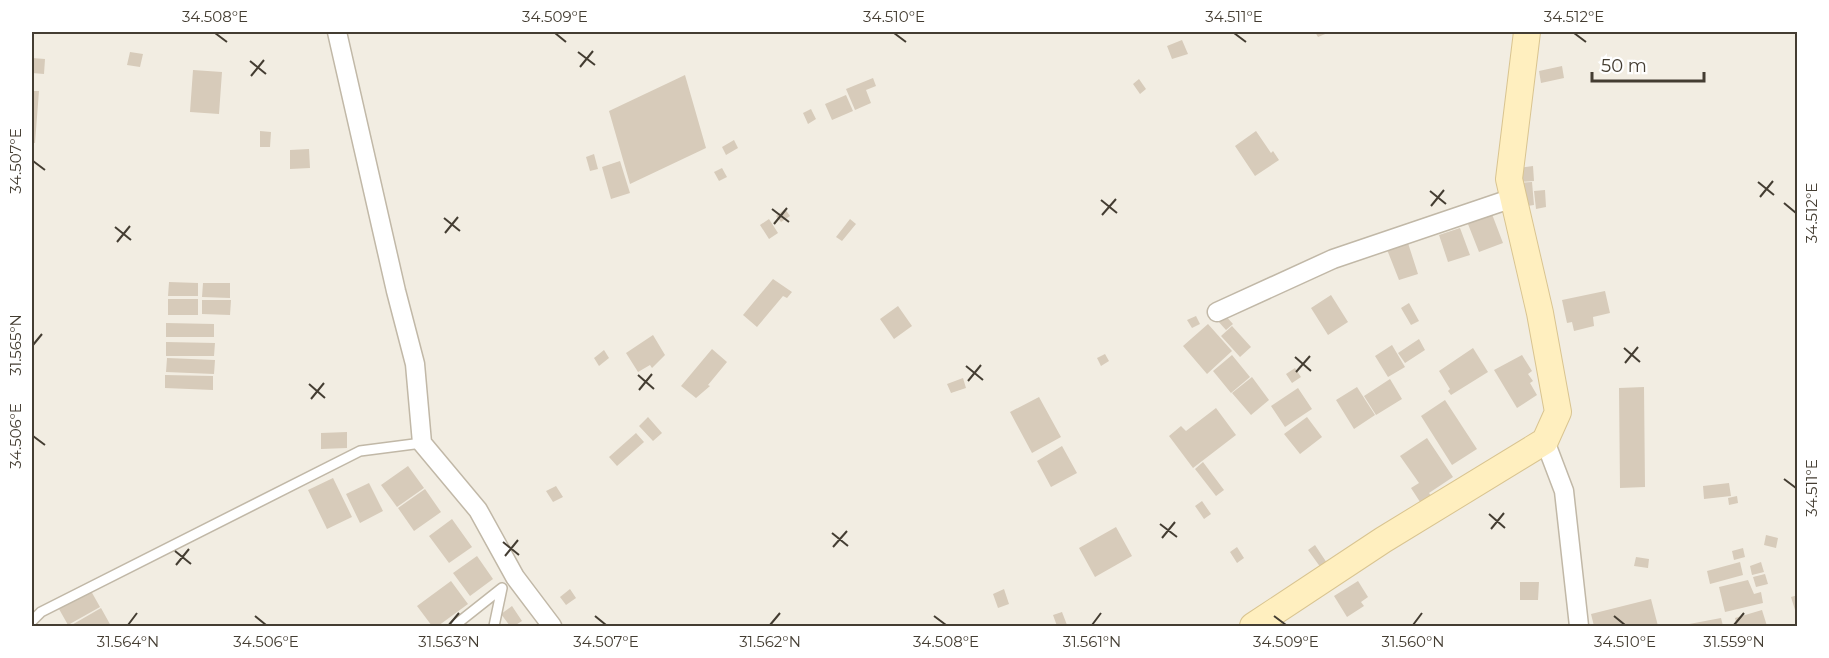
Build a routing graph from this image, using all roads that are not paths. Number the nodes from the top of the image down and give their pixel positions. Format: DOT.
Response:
graph roads {
  1 [pos="337,32"];
  2 [pos="1527,32"];
  3 [pos="1513,198"];
  4 [pos="1217,312"];
  5 [pos="1545,441"];
  6 [pos="422,443"];
  7 [pos="508,583"];
  8 [pos="32,621"];
  9 [pos="454,627"];
  10 [pos="494,627"];
  11 [pos="552,627"];
  12 [pos="1253,627"];
  13 [pos="1579,627"];
  1 -- 6 [label="street"];
  2 -- 3 [label="street"];
  3 -- 4 [label="street"];
  3 -- 5 [label="street"];
  5 -- 12 [label="street"];
  5 -- 13 [label="street"];
  6 -- 7 [label="street"];
  6 -- 8 [label="lane"];
  7 -- 9 [label="lane"];
  7 -- 10 [label="lane"];
  7 -- 11 [label="street"];
}
